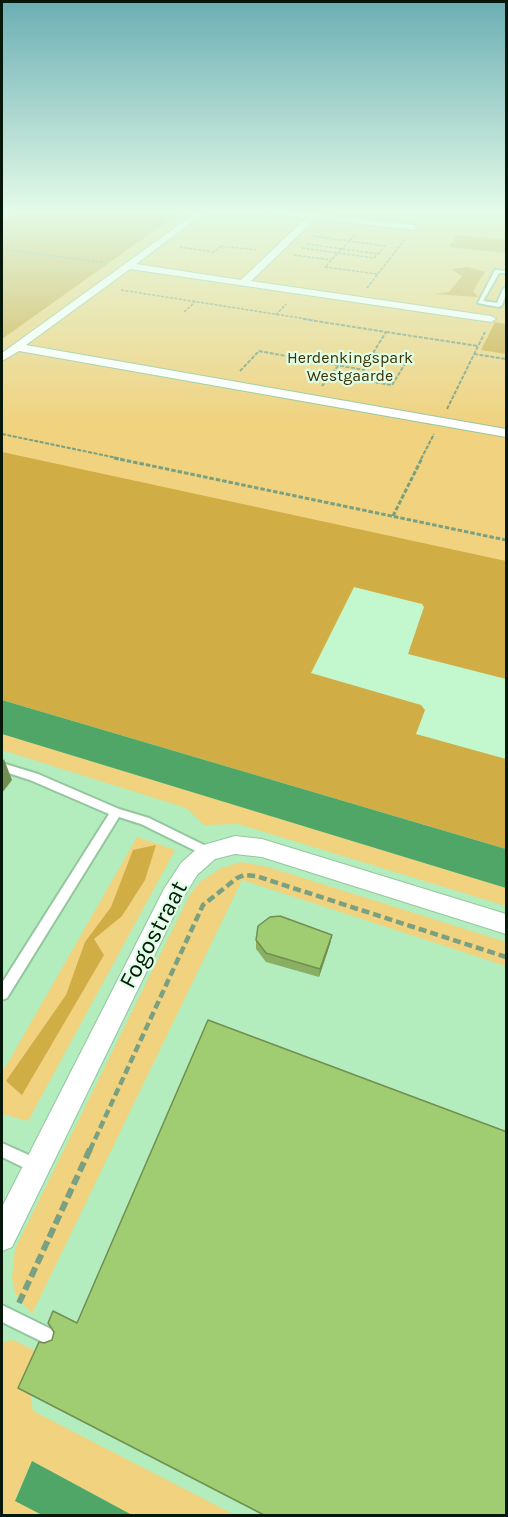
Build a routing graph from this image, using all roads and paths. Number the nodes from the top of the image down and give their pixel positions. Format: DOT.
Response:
graph roads {
  1 [pos="107,282"];
  2 [pos="228,282"];
  3 [pos="244,282"];
  4 [pos="372,282"];
  5 [pos="491,282"];
  6 [pos="242,284"];
  7 [pos="100,287"];
  8 [pos="507,289"];
  9 [pos="358,300"];
  10 [pos="195,302"];
  11 [pos="184,312"];
  12 [pos="491,319"];
  13 [pos="386,332"];
  14 [pos="478,346"];
  15 [pos="17,347"];
  16 [pos="374,353"];
  17 [pos="474,354"];
  18 [pos="2,358"];
  19 [pos="507,359"];
  20 [pos="338,365"];
  21 [pos="330,375"];
  22 [pos="228,384"];
  23 [pos="311,399"];
  24 [pos="507,433"];
  25 [pos="2,434"];
  26 [pos="507,540"];
  27 [pos="2,767"];
  28 [pos="116,812"];
  29 [pos="208,852"];
  30 [pos="507,924"];
  31 [pos="507,957"];
  32 [pos="2,994"];
  33 [pos="2,1150"];
  34 [pos="37,1166"];
  35 [pos="2,1237"];
  36 [pos="7,1316"];
  37 [pos="53,1339"];
  1 -- 7 [label="street"];
  2 -- 6 [label="street"];
  3 -- 6 [label="street"];
  4 -- 9 [label="path"];
  5 -- 8 [label="lane"];
  6 -- 9 [label="street"];
  7 -- 10 [label="path"];
  7 -- 15 [label="street"];
  9 -- 12 [label="street"];
  10 -- 11 [label="path"];
  10 -- 13 [label="path"];
  13 -- 14 [label="path"];
  13 -- 16 [label="path"];
  15 -- 18 [label="street"];
  15 -- 22 [label="street"];
  16 -- 20 [label="path"];
  16 -- 21 [label="path"];
  17 -- 19 [label="path"];
  20 -- 21 [label="path"];
  20 -- 22 [label="path"];
  21 -- 23 [label="path"];
  22 -- 23 [label="street"];
  23 -- 24 [label="street"];
  25 -- 26 [label="path"];
  27 -- 28 [label="lane"];
  28 -- 29 [label="lane"];
  28 -- 32 [label="lane"];
  29 -- 30 [label="street"];
  29 -- 34 [label="street, Fogostraat"];
  31 -- 36 [label="path"];
  33 -- 34 [label="lane"];
  34 -- 35 [label="street, Fogostraat"];
  36 -- 37 [label="lane"];
}
